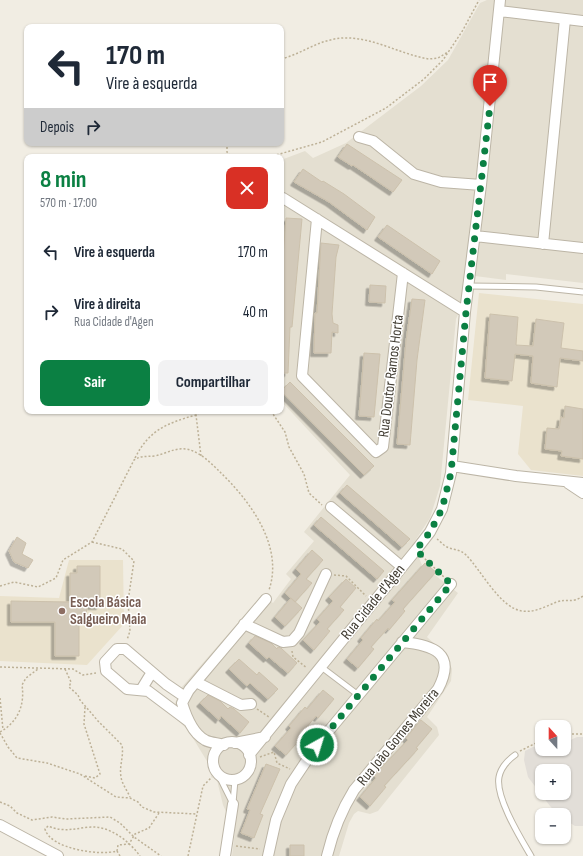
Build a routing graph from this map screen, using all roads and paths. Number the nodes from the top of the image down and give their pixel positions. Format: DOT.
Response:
graph roads {
  1 [pos="478,0"];
  2 [pos="500,0"];
  3 [pos="499,11"];
  4 [pos="566,19"];
  5 [pos="583,21"];
  6 [pos="449,51"];
  7 [pos="284,59"];
  8 [pos="359,137"];
  9 [pos="280,154"];
  10 [pos="481,185"];
  11 [pos="284,199"];
  12 [pos="317,219"];
  13 [pos="475,236"];
  14 [pos="543,244"];
  15 [pos="583,248"];
  16 [pos="404,273"];
  17 [pos="469,286"];
  18 [pos="583,292"];
  19 [pos="466,312"];
  20 [pos="273,414"];
  21 [pos="196,415"];
  22 [pos="201,456"];
  23 [pos="134,460"];
  24 [pos="452,466"];
  25 [pos="566,482"];
  26 [pos="583,483"];
  27 [pos="583,493"];
  28 [pos="331,507"];
  29 [pos="430,532"];
  30 [pos="92,542"];
  31 [pos="416,550"];
  32 [pos="402,566"];
  33 [pos="326,574"];
  34 [pos="451,584"];
  35 [pos="0,586"];
  36 [pos="583,596"];
  37 [pos="266,599"];
  38 [pos="373,602"];
  39 [pos="244,624"];
  40 [pos="289,641"];
  41 [pos="402,642"];
  42 [pos="124,649"];
  43 [pos="0,667"];
  44 [pos="40,668"];
  45 [pos="65,669"];
  46 [pos="317,670"];
  47 [pos="106,671"];
  48 [pos="152,672"];
  49 [pos="196,682"];
  50 [pos="141,690"];
  51 [pos="357,694"];
  52 [pos="185,697"];
  53 [pos="0,698"];
  54 [pos="251,704"];
  55 [pos="85,706"];
  56 [pos="0,711"];
  57 [pos="188,721"];
  58 [pos="276,723"];
  59 [pos="3,730"];
  60 [pos="0,733"];
  61 [pos="571,734"];
  62 [pos="583,734"];
  63 [pos="264,737"];
  64 [pos="205,740"];
  65 [pos="235,743"];
  66 [pos="535,744"];
  67 [pos="224,745"];
  68 [pos="515,755"];
  69 [pos="250,758"];
  70 [pos="216,770"];
  71 [pos="298,773"];
  72 [pos="84,776"];
  73 [pos="236,780"];
  74 [pos="130,798"];
  75 [pos="0,802"];
  76 [pos="233,804"];
  77 [pos="159,813"];
  78 [pos="197,814"];
  79 [pos="0,825"];
  80 [pos="134,836"];
  81 [pos="129,844"];
  82 [pos="226,845"];
  83 [pos="117,851"];
  84 [pos="269,853"];
  85 [pos="58,856"];
  86 [pos="120,856"];
  87 [pos="140,856"];
  88 [pos="161,856"];
  89 [pos="188,856"];
  90 [pos="225,856"];
  91 [pos="327,856"];
  92 [pos="531,856"];
  1 -- 6 [label="path"];
  2 -- 3 [label="street, Rua Cidade d'Agen"];
  3 -- 4 [label="street"];
  3 -- 10 [label="street, Rua Cidade d'Agen"];
  4 -- 5 [label="street"];
  4 -- 14 [label="street"];
  6 -- 7 [label="path"];
  6 -- 9 [label="path"];
  8 -- 10 [label="street"];
  10 -- 13 [label="street, Rua Cidade d'Agen"];
  11 -- 12 [label="street"];
  12 -- 16 [label="street"];
  12 -- 16 [label="street, Rua Doutor Ramos Horta"];
  13 -- 14 [label="street"];
  13 -- 17 [label="street, Rua Cidade d'Agen"];
  14 -- 15 [label="street"];
  16 -- 19 [label="street"];
  17 -- 18 [label="lane"];
  17 -- 19 [label="street, Rua Cidade d'Agen"];
  19 -- 24 [label="street, Rua Cidade d'Agen"];
  20 -- 28 [label="path"];
  21 -- 22 [label="path"];
  21 -- 23 [label="path"];
  22 -- 23 [label="path"];
  22 -- 37 [label="path"];
  23 -- 30 [label="path"];
  24 -- 25 [label="street"];
  24 -- 29 [label="street, Rua Cidade d'Agen"];
  25 -- 26 [label="street"];
  25 -- 27 [label="street"];
  28 -- 32 [label="street"];
  29 -- 31 [label="street, Rua Cidade d'Agen"];
  29 -- 36 [label="path"];
  30 -- 35 [label="path"];
  30 -- 42 [label="path"];
  31 -- 32 [label="street, Rua Cidade d'Agen"];
  31 -- 34 [label="path"];
  32 -- 38 [label="street, Rua Cidade d'Agen"];
  33 -- 38 [label="path"];
  33 -- 40 [label="street"];
  34 -- 41 [label="street"];
  37 -- 39 [label="street"];
  38 -- 46 [label="street, Rua Cidade d'Agen"];
  39 -- 40 [label="street"];
  39 -- 49 [label="street"];
  40 -- 46 [label="path"];
  41 -- 51 [label="street"];
  41 -- 91 [label="street, Rua João Gomes Moreira"];
  42 -- 47 [label="street"];
  42 -- 48 [label="street"];
  43 -- 44 [label="path"];
  44 -- 45 [label="path"];
  44 -- 59 [label="path"];
  45 -- 47 [label="path"];
  45 -- 55 [label="path"];
  46 -- 51 [label="lane"];
  46 -- 58 [label="street, Rua Cidade d'Agen"];
  47 -- 50 [label="street"];
  48 -- 50 [label="street"];
  48 -- 52 [label="street"];
  49 -- 52 [label="street"];
  49 -- 54 [label="street"];
  50 -- 57 [label="street"];
  51 -- 71 [label="street"];
  52 -- 57 [label="street"];
  53 -- 56 [label="path"];
  54 -- 58 [label="path"];
  55 -- 72 [label="path"];
  55 -- 74 [label="path"];
  56 -- 59 [label="path"];
  57 -- 64 [label="street"];
  58 -- 63 [label="street, Rua Cidade d'Agen"];
  59 -- 60 [label="path"];
  60 -- 72 [label="path"];
  61 -- 62 [label="path"];
  63 -- 65 [label="street"];
  63 -- 69 [label="street, Rua Cidade d'Agen"];
  64 -- 67 [label="street"];
  64 -- 70 [label="street"];
  65 -- 67 [label="street"];
  65 -- 69 [label="street"];
  66 -- 68 [label="path"];
  67 -- 70 [label="street"];
  68 -- 92 [label="lane"];
  69 -- 71 [label="path"];
  69 -- 73 [label="street"];
  70 -- 73 [label="street"];
  70 -- 76 [label="lane"];
  70 -- 78 [label="path"];
  71 -- 84 [label="street"];
  72 -- 74 [label="path"];
  73 -- 76 [label="lane"];
  74 -- 77 [label="path"];
  75 -- 80 [label="path"];
  76 -- 82 [label="street"];
  77 -- 78 [label="path"];
  77 -- 80 [label="path"];
  78 -- 89 [label="path"];
  79 -- 85 [label="street"];
  80 -- 81 [label="path"];
  80 -- 88 [label="path"];
  81 -- 83 [label="path"];
  81 -- 83 [label="path"];
  81 -- 87 [label="path"];
  82 -- 84 [label="path"];
  82 -- 90 [label="street"];
  83 -- 86 [label="path"];
}
